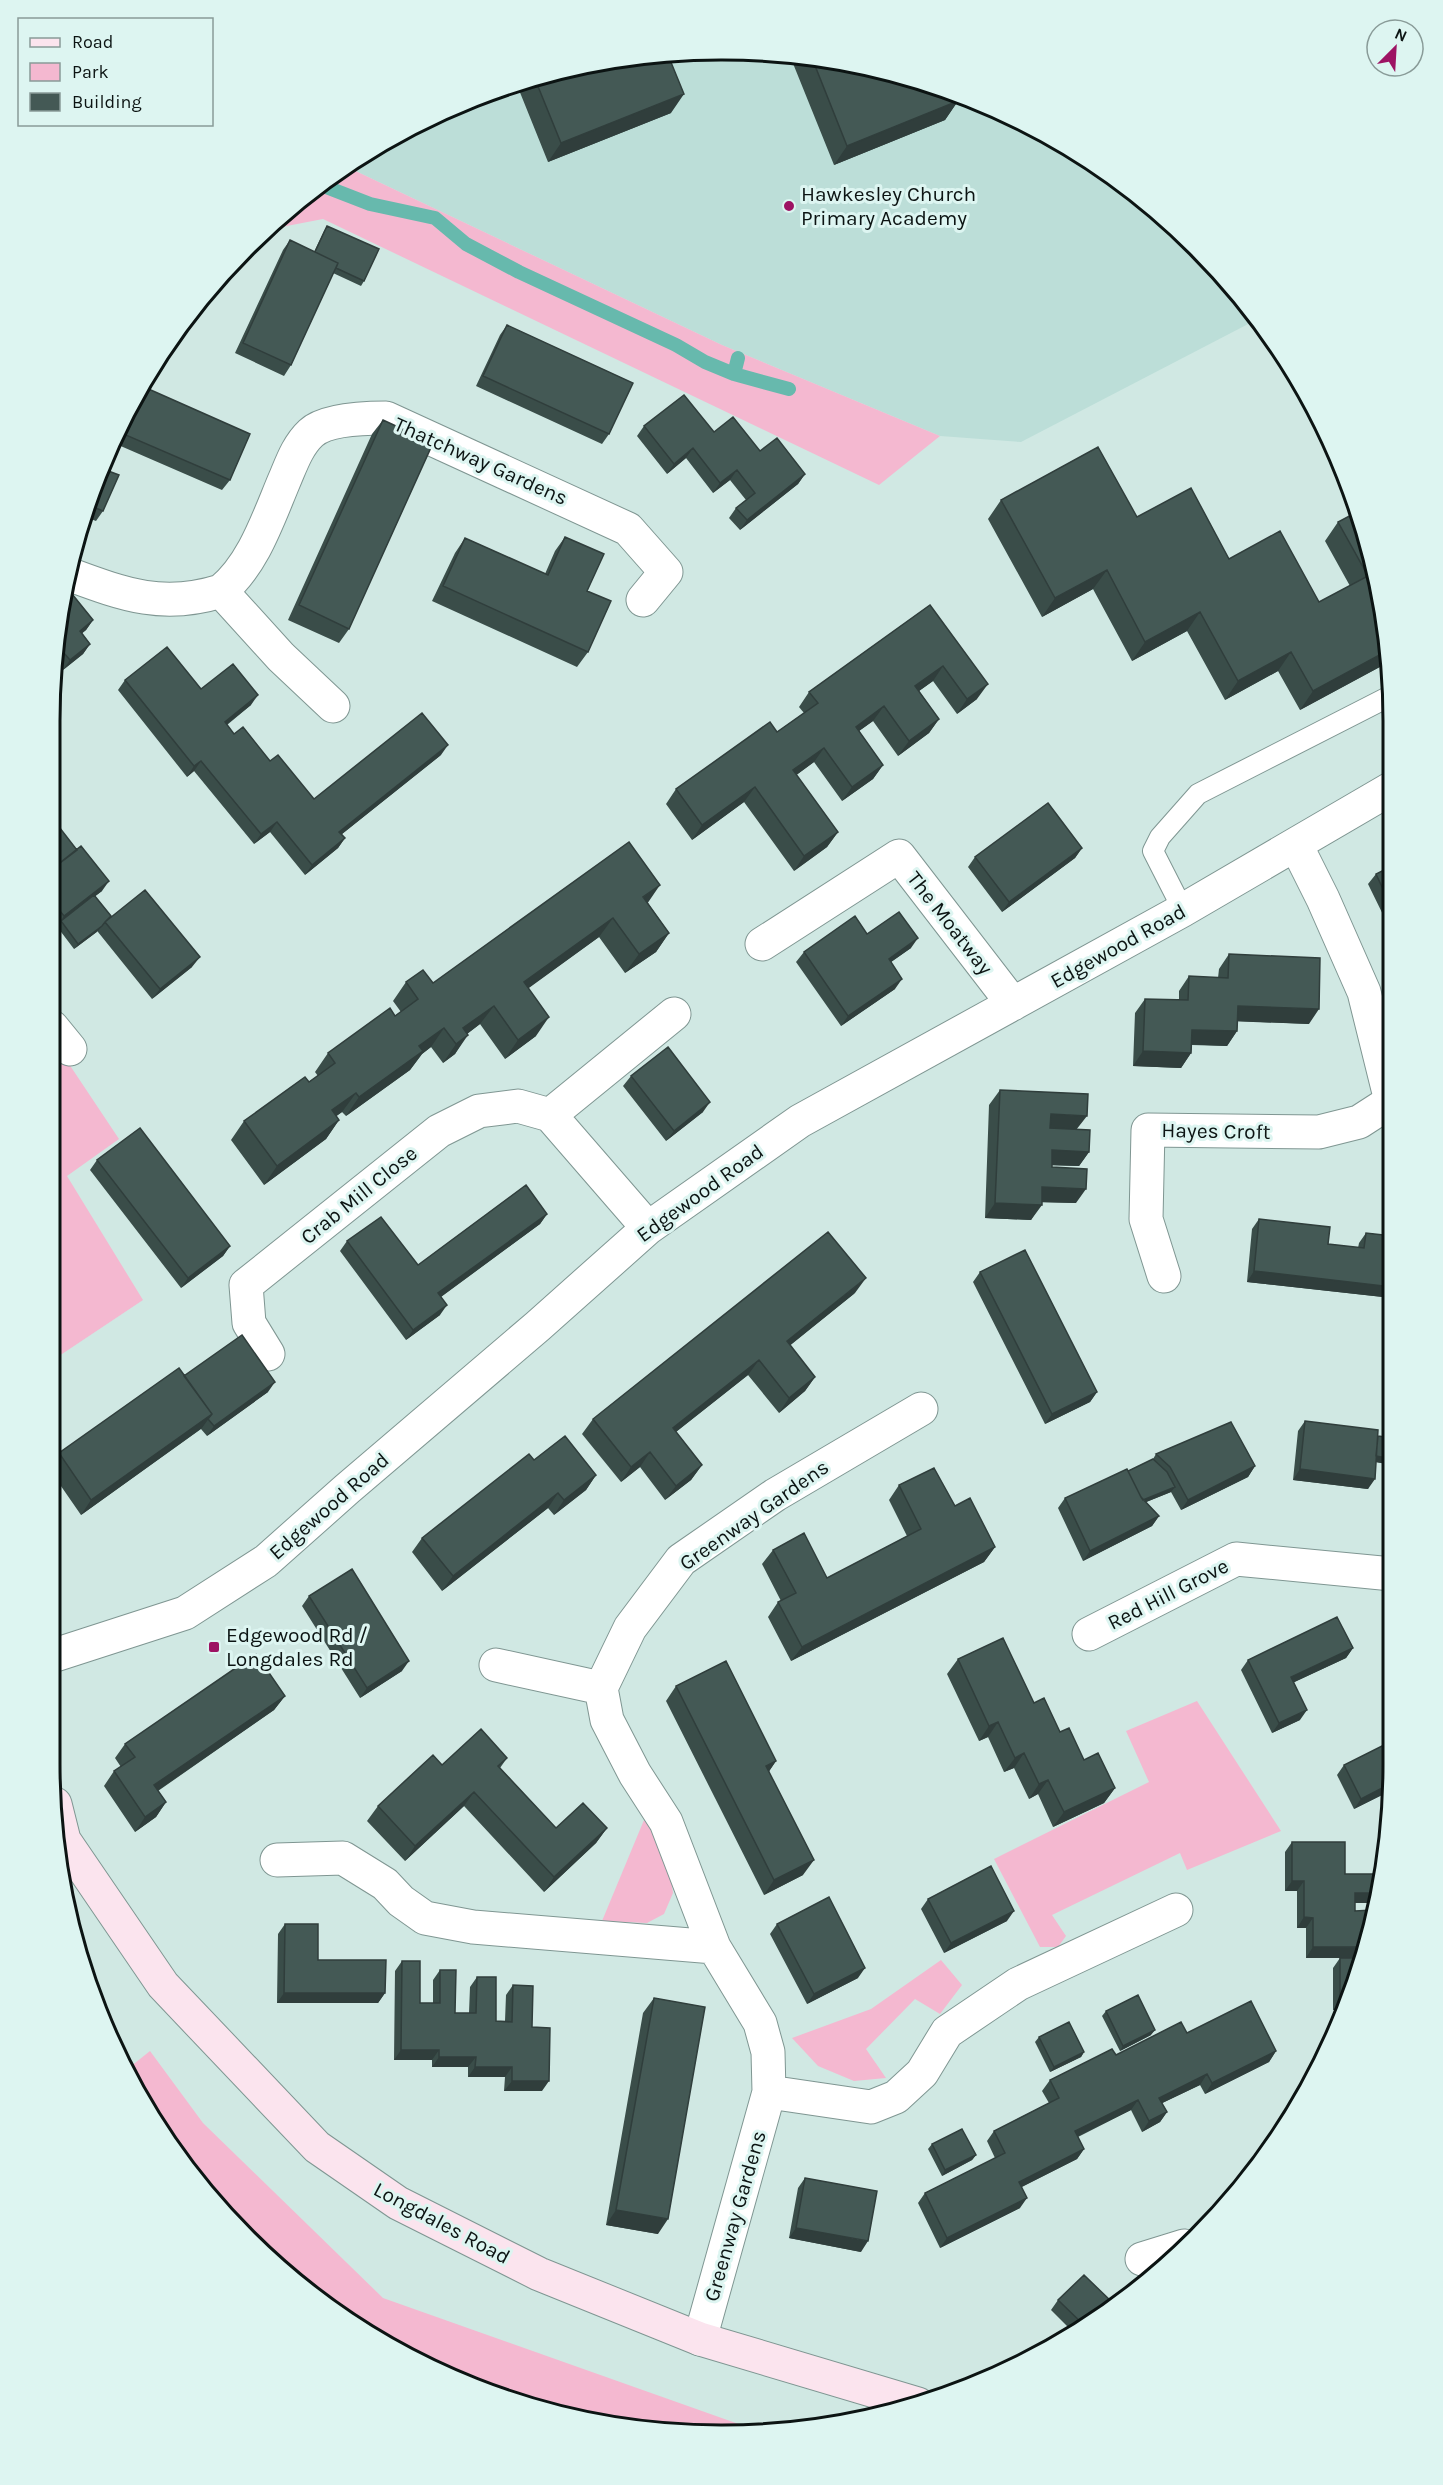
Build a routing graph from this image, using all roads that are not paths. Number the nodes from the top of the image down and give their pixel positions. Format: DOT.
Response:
graph roads {
  1 [pos="77,577"];
  2 [pos="221,591"];
  3 [pos="642,600"];
  4 [pos="1382,700"];
  5 [pos="333,706"];
  6 [pos="1383,794"];
  7 [pos="1296,845"];
  8 [pos="1183,910"];
  9 [pos="762,944"];
  10 [pos="1013,1004"];
  11 [pos="674,1014"];
  12 [pos="1383,1070"];
  13 [pos="1383,1108"];
  14 [pos="550,1115"];
  15 [pos="648,1228"];
  16 [pos="1164,1276"];
  17 [pos="268,1354"];
  18 [pos="921,1409"];
  19 [pos="1383,1573"];
  20 [pos="1089,1635"];
  21 [pos="60,1653"];
  22 [pos="496,1665"];
  23 [pos="601,1688"];
  24 [pos="65,1841"];
  25 [pos="277,1860"];
  26 [pos="1176,1910"];
  27 [pos="714,1947"];
  28 [pos="769,2092"];
  29 [pos="1169,2251"];
  30 [pos="1142,2259"];
  31 [pos="700,2340"];
  32 [pos="902,2399"];
  1 -- 2 [label="street"];
  2 -- 3 [label="street, Thatchway Gardens"];
  2 -- 5 [label="street"];
  4 -- 8 [label="lane"];
  6 -- 7 [label="street, Edgewood Road"];
  7 -- 8 [label="street, Edgewood Road"];
  7 -- 12 [label="street, Hayes Croft"];
  8 -- 10 [label="street, Edgewood Road"];
  9 -- 10 [label="street, The Moatway"];
  10 -- 15 [label="street, Edgewood Road"];
  11 -- 14 [label="street"];
  13 -- 16 [label="street, Hayes Croft"];
  14 -- 15 [label="street"];
  14 -- 17 [label="street, Crab Mill Close"];
  15 -- 21 [label="street, Edgewood Road"];
  18 -- 23 [label="street, Greenway Gardens"];
  19 -- 20 [label="street, Red Hill Grove"];
  22 -- 23 [label="street"];
  23 -- 27 [label="street, Greenway Gardens"];
  24 -- 31 [label="street, Longdales Road"];
  25 -- 27 [label="street"];
  26 -- 28 [label="street"];
  27 -- 28 [label="street, Greenway Gardens"];
  28 -- 31 [label="street, Greenway Gardens"];
  29 -- 30 [label="street"];
  31 -- 32 [label="street, Longdales Road"];
}
